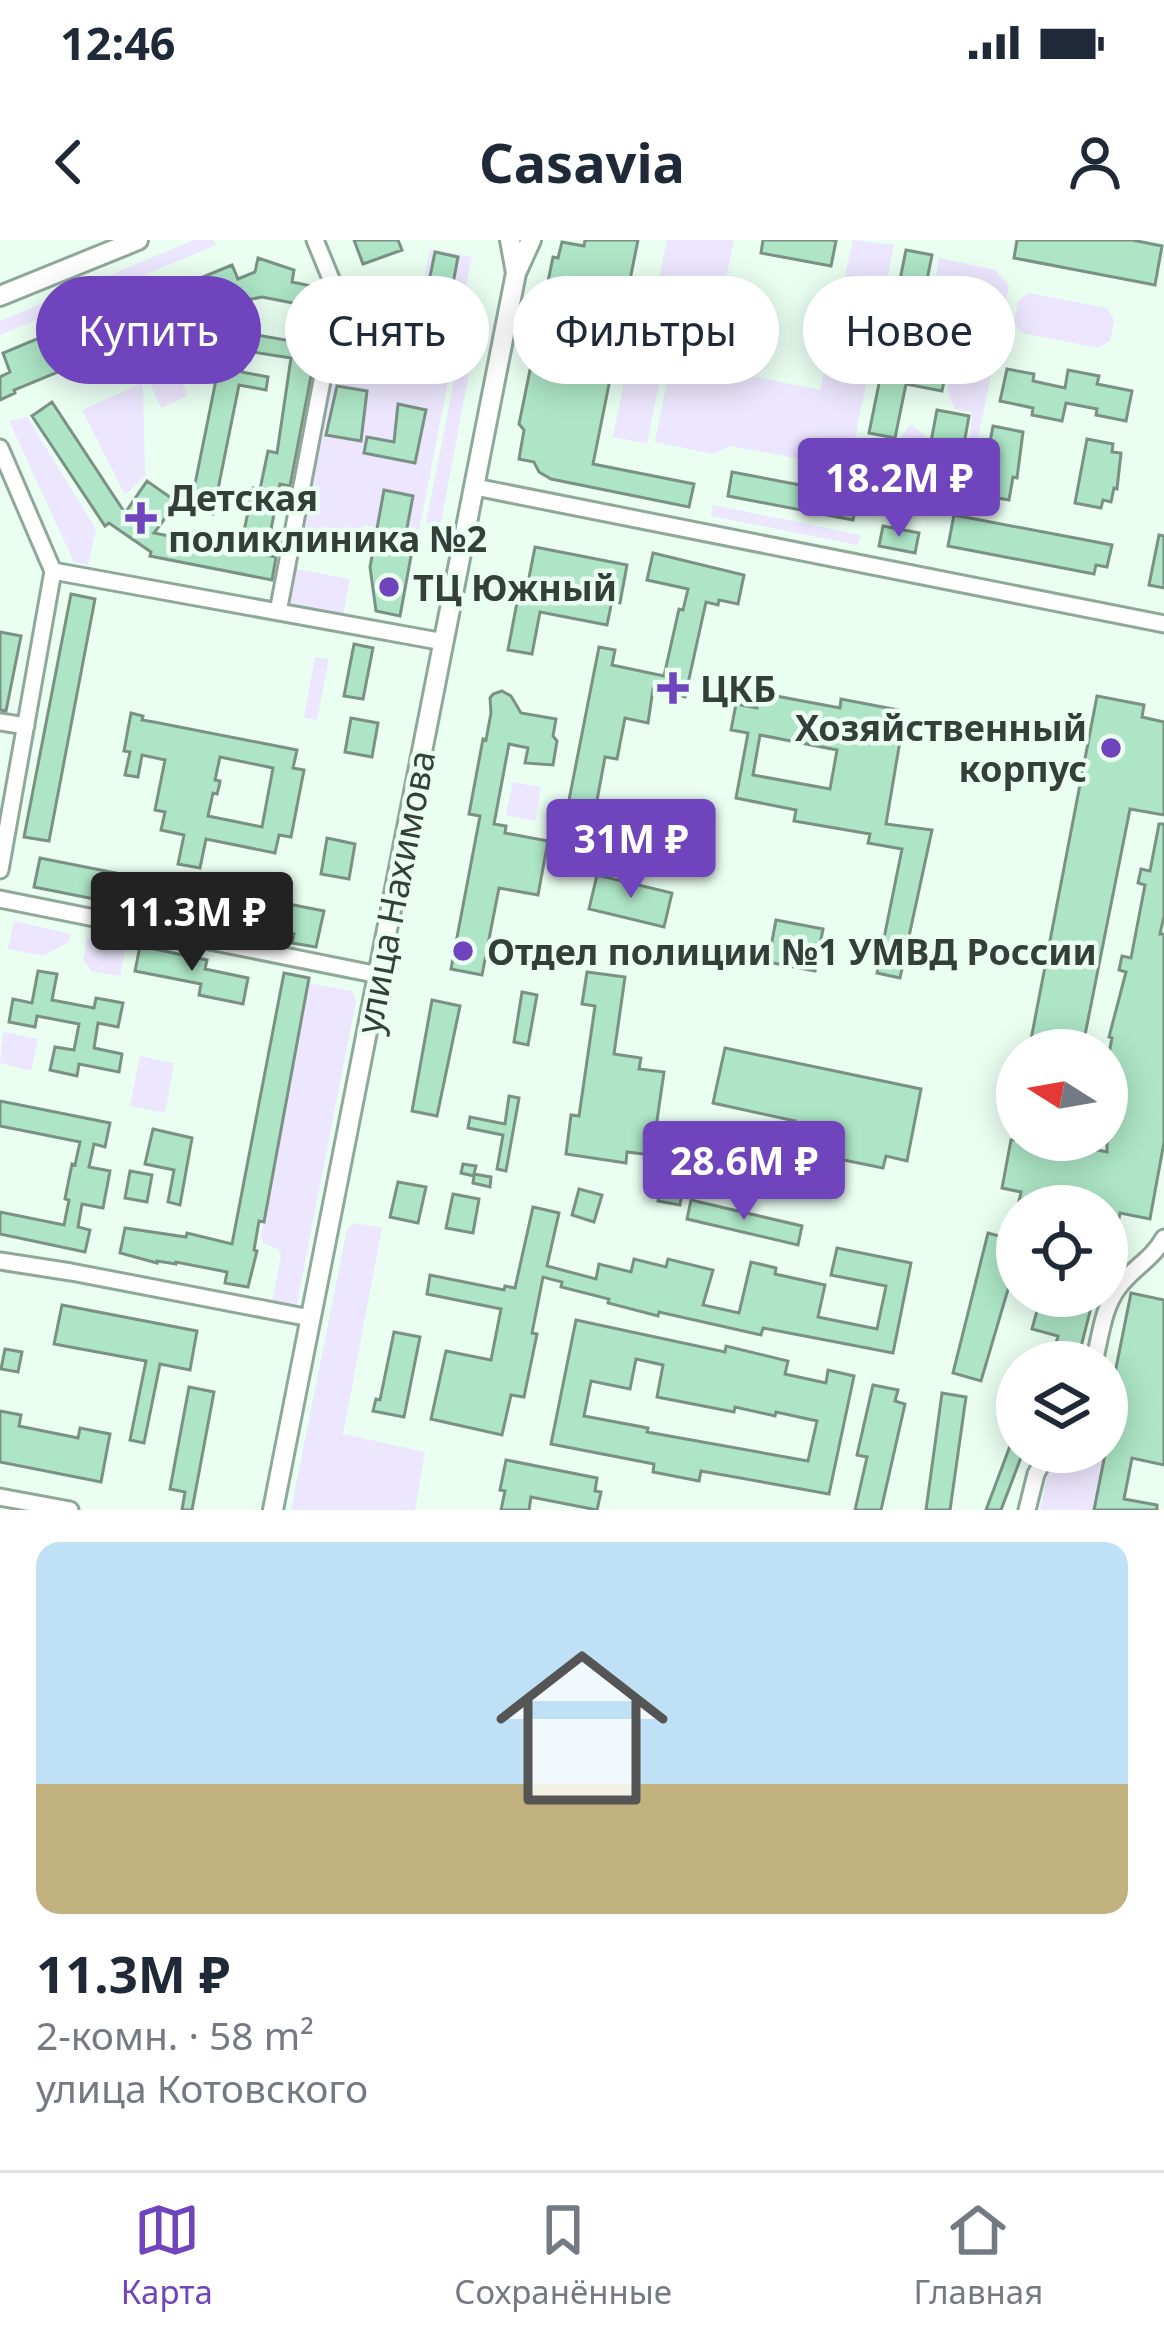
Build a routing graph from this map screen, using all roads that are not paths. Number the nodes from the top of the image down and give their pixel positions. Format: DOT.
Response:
graph roads {
  1 [pos="138,240"];
  2 [pos="316,240"];
  3 [pos="510,240"];
  4 [pos="531,240"];
  5 [pos="516,273"];
  6 [pos="0,296"];
  7 [pos="0,448"];
  8 [pos="475,487"];
  9 [pos="53,571"];
  10 [pos="278,612"];
  11 [pos="1164,624"];
  12 [pos="444,642"];
  13 [pos="0,722"];
  14 [pos="26,726"];
  15 [pos="0,870"];
  16 [pos="0,899"];
  17 [pos="379,975"];
  18 [pos="1164,1238"];
  19 [pos="0,1261"];
  20 [pos="310,1318"];
  21 [pos="1100,1341"];
  22 [pos="1037,1473"];
  23 [pos="0,1497"];
  24 [pos="70,1510"];
  25 [pos="273,1510"];
  26 [pos="1028,1510"];
  1 -- 6 [label="main road"];
  2 -- 10 [label="street"];
  3 -- 5 [label="main road, улица Нахимова"];
  4 -- 5 [label="main road, улица Нахимова"];
  5 -- 8 [label="main road, улица Нахимова"];
  7 -- 9 [label="street"];
  8 -- 11 [label="street"];
  8 -- 12 [label="main road, улица Нахимова"];
  9 -- 10 [label="street"];
  9 -- 14 [label="street"];
  10 -- 12 [label="street"];
  12 -- 17 [label="main road, улица Нахимова"];
  13 -- 14 [label="street"];
  14 -- 15 [label="street"];
  16 -- 17 [label="street"];
  17 -- 20 [label="main road, улица Нахимова"];
  18 -- 21 [label="street"];
  19 -- 20 [label="street"];
  20 -- 25 [label="main road, улица Нахимова"];
  22 -- 26 [label="street"];
  23 -- 24 [label="street"];
}
